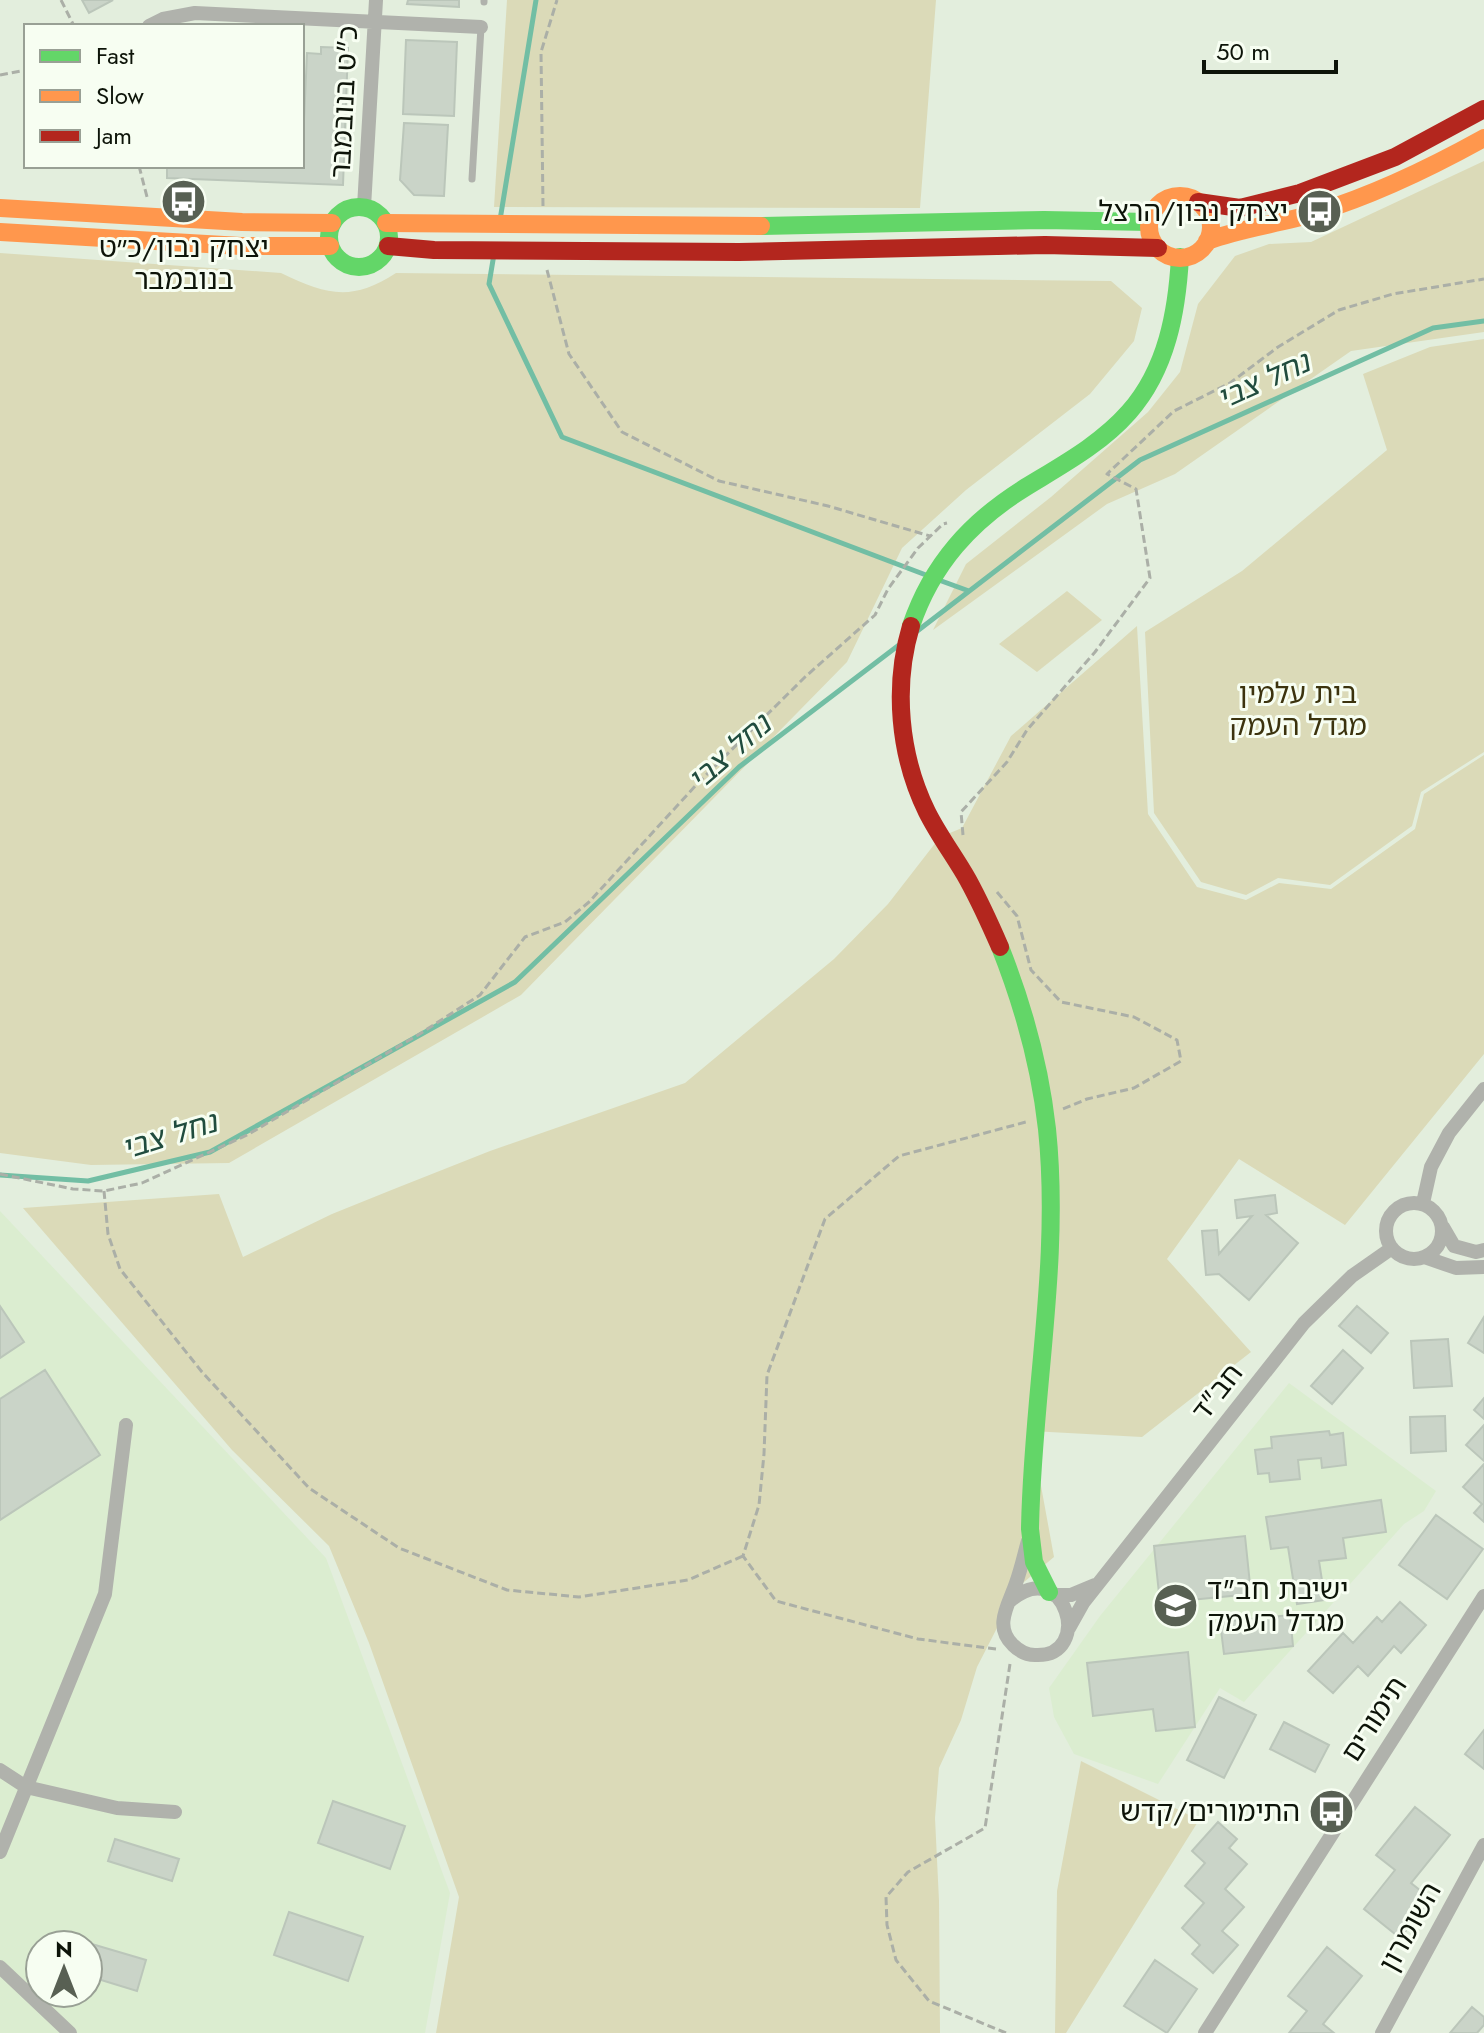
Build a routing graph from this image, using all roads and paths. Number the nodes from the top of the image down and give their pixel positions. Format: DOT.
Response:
graph roads {
  1 [pos="61,0"];
  2 [pos="376,0"];
  3 [pos="557,0"];
  4 [pos="375,22"];
  5 [pos="73,24"];
  6 [pos="153,24"];
  7 [pos="481,27"];
  8 [pos="24,70"];
  9 [pos="0,75"];
  10 [pos="1484,109"];
  11 [pos="1484,138"];
  12 [pos="140,168"];
  13 [pos="472,179"];
  14 [pos="1198,202"];
  15 [pos="364,207"];
  16 [pos="0,208"];
  17 [pos="149,217"];
  18 [pos="1149,222"];
  19 [pos="332,223"];
  20 [pos="386,223"];
  21 [pos="544,225"];
  22 [pos="0,232"];
  23 [pos="1207,241"];
  24 [pos="330,246"];
  25 [pos="388,246"];
  26 [pos="1158,248"];
  27 [pos="543,251"];
  28 [pos="1180,257"];
  29 [pos="1484,279"];
  30 [pos="982,517"];
  31 [pos="930,536"];
  32 [pos="963,836"];
  33 [pos="991,884"];
  34 [pos="1484,1089"];
  35 [pos="1046,1116"];
  36 [pos="0,1174"];
  37 [pos="104,1191"];
  38 [pos="1423,1203"];
  39 [pos="1443,1227"];
  40 [pos="1392,1248"];
  41 [pos="1484,1250"];
  42 [pos="1424,1257"];
  43 [pos="1484,1267"];
  44 [pos="126,1425"];
  45 [pos="1031,1529"];
  46 [pos="743,1556"];
  47 [pos="1099,1583"];
  48 [pos="1052,1593"];
  49 [pos="1484,1596"];
  50 [pos="1010,1601"];
  51 [pos="1069,1628"];
  52 [pos="997,1650"];
  53 [pos="1011,1652"];
  54 [pos="0,1770"];
  55 [pos="26,1787"];
  56 [pos="175,1812"];
  57 [pos="1484,1845"];
  58 [pos="0,1852"];
  59 [pos="0,1967"];
  60 [pos="70,2033"];
  61 [pos="1006,2033"];
  62 [pos="1205,2033"];
  63 [pos="1382,2033"];
  1 -- 5 [label="path"];
  2 -- 4 [label="street, כ\"ט בנובמבר"];
  3 -- 21 [label="path"];
  4 -- 6 [label="street"];
  4 -- 7 [label="street"];
  4 -- 15 [label="street, כ\"ט בנובמבר"];
  7 -- 13 [label="lane"];
  8 -- 9 [label="path"];
  10 -- 14 [label="street"];
  11 -- 23 [label="street"];
  12 -- 17 [label="path"];
  14 -- 18 [label="street"];
  14 -- 23 [label="street"];
  15 -- 19 [label="street"];
  15 -- 20 [label="street"];
  16 -- 17 [label="street"];
  17 -- 19 [label="street"];
  18 -- 21 [label="street"];
  18 -- 26 [label="street"];
  19 -- 24 [label="street"];
  20 -- 21 [label="street"];
  20 -- 25 [label="street"];
  22 -- 24 [label="street"];
  23 -- 28 [label="street"];
  24 -- 25 [label="street"];
  25 -- 27 [label="street"];
  26 -- 27 [label="street"];
  26 -- 28 [label="street"];
  27 -- 31 [label="path"];
  28 -- 30 [label="street"];
  29 -- 32 [label="path"];
  30 -- 31 [label="path"];
  30 -- 35 [label="street"];
  31 -- 37 [label="path"];
  33 -- 35 [label="path"];
  34 -- 38 [label="street"];
  35 -- 45 [label="street"];
  35 -- 46 [label="path"];
  36 -- 37 [label="path"];
  37 -- 46 [label="path"];
  38 -- 39 [label="street"];
  38 -- 40 [label="street"];
  39 -- 41 [label="street"];
  39 -- 42 [label="street"];
  40 -- 42 [label="street"];
  40 -- 47 [label="street, חב\"ד"];
  42 -- 43 [label="street"];
  44 -- 55 [label="street"];
  45 -- 48 [label="street"];
  45 -- 50 [label="street"];
  46 -- 52 [label="path"];
  47 -- 48 [label="street"];
  47 -- 51 [label="street, חב\"ד"];
  48 -- 50 [label="street"];
  48 -- 51 [label="street"];
  49 -- 62 [label="street, תימורים"];
  50 -- 51 [label="street"];
  53 -- 61 [label="path"];
  54 -- 55 [label="street"];
  55 -- 56 [label="street"];
  55 -- 58 [label="street"];
  57 -- 63 [label="street, השומרון"];
  59 -- 60 [label="street"];
}
